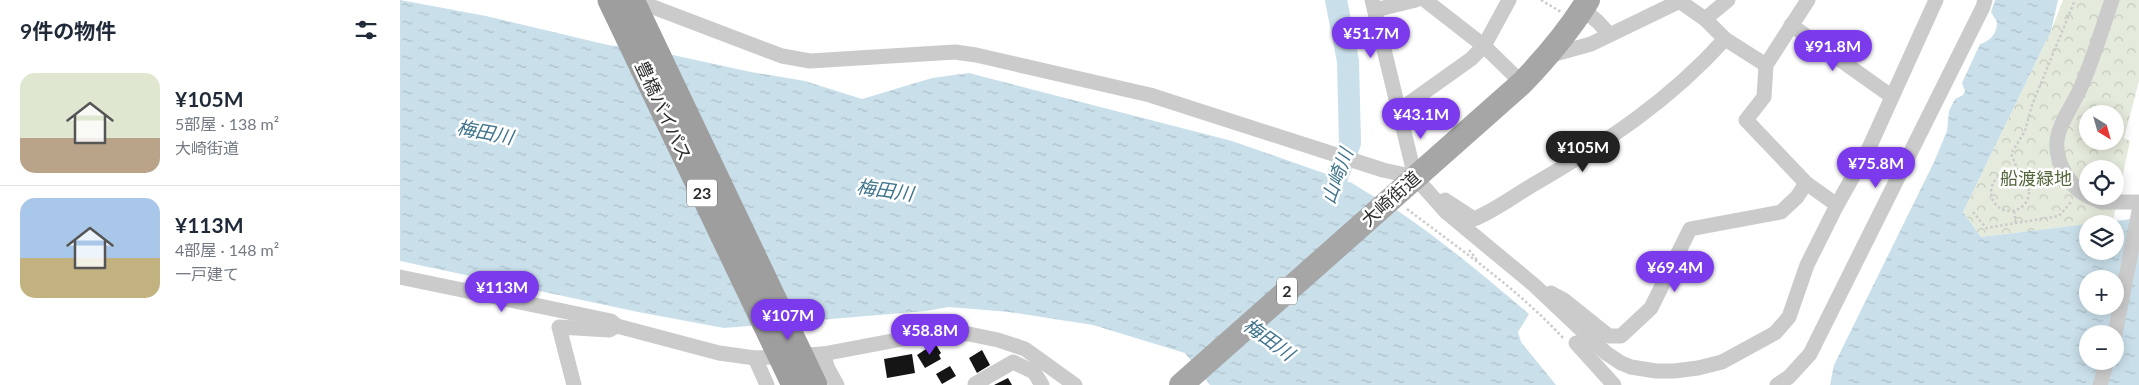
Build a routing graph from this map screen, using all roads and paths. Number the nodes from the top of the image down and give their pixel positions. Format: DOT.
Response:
graph roads {
  1 [pos="600,0"];
  2 [pos="610,0"];
  3 [pos="1416,0"];
  4 [pos="1425,0"];
  5 [pos="1509,0"];
  6 [pos="1728,0"];
  7 [pos="1808,0"];
  8 [pos="1936,0"];
  9 [pos="1985,0"];
  10 [pos="2075,0"];
  11 [pos="2112,0"];
  12 [pos="1679,1"];
  13 [pos="645,2"];
  14 [pos="1585,4"];
  15 [pos="1374,5"];
  16 [pos="1705,19"];
  17 [pos="1791,24"];
  18 [pos="1609,34"];
  19 [pos="1725,39"];
  20 [pos="1484,46"];
  21 [pos="1548,56"];
  22 [pos="1766,65"];
  23 [pos="1522,83"];
  24 [pos="1891,96"];
  25 [pos="1398,111"];
  26 [pos="2020,175"];
  27 [pos="1418,180"];
  28 [pos="1806,183"];
  29 [pos="2079,188"];
  30 [pos="2079,200"];
  31 [pos="1397,201"];
  32 [pos="2124,202"];
  33 [pos="2139,202"];
  34 [pos="1837,205"];
  35 [pos="2014,211"];
  36 [pos="2139,211"];
  37 [pos="1973,212"];
  38 [pos="2016,224"];
  39 [pos="400,277"];
  40 [pos="1534,285"];
  41 [pos="2117,325"];
  42 [pos="617,326"];
  43 [pos="1576,344"];
  44 [pos="823,354"];
  45 [pos="756,358"];
  46 [pos="2104,370"];
  47 [pos="574,385"];
  48 [pos="768,385"];
  49 [pos="794,385"];
  50 [pos="815,385"];
  51 [pos="837,385"];
  52 [pos="976,385"];
  53 [pos="1042,385"];
  54 [pos="1076,385"];
  55 [pos="1181,385"];
  56 [pos="1614,385"];
  57 [pos="1777,385"];
  58 [pos="2100,385"];
  1 -- 13 [label="street"];
  2 -- 49 [label="highway, 豊橋バイパス / 23"];
  3 -- 15 [label="street"];
  4 -- 20 [label="street"];
  5 -- 20 [label="street"];
  6 -- 16 [label="street"];
  7 -- 17 [label="street"];
  8 -- 24 [label="street"];
  9 -- 57 [label="street"];
  10 -- 26 [label="path"];
  11 -- 29 [label="street"];
  12 -- 16 [label="street"];
  12 -- 18 [label="street"];
  13 -- 27 [label="street"];
  13 -- 50 [label="highway, 豊橋バイパス / 23"];
  14 -- 18 [label="street"];
  14 -- 21 [label="main road, 大崎街道 / 2"];
  15 -- 25 [label="street"];
  16 -- 19 [label="street"];
  17 -- 22 [label="street"];
  17 -- 24 [label="street"];
  18 -- 21 [label="street"];
  19 -- 22 [label="street"];
  19 -- 27 [label="street"];
  20 -- 23 [label="street"];
  20 -- 25 [label="street"];
  21 -- 23 [label="main road, 大崎街道 / 2"];
  22 -- 28 [label="street"];
  23 -- 27 [label="main road, 大崎街道 / 2"];
  24 -- 34 [label="street"];
  25 -- 27 [label="street"];
  26 -- 35 [label="path"];
  26 -- 35 [label="path"];
  27 -- 31 [label="main road, 大崎街道 / 2"];
  27 -- 40 [label="street"];
  28 -- 34 [label="street"];
  28 -- 40 [label="street"];
  30 -- 38 [label="path"];
  31 -- 43 [label="path"];
  31 -- 55 [label="main road, 大崎街道 / 2"];
  32 -- 33 [label="street"];
  34 -- 40 [label="street"];
  35 -- 38 [label="path"];
  36 -- 41 [label="street"];
  37 -- 38 [label="path"];
  39 -- 42 [label="street"];
  42 -- 45 [label="street"];
  42 -- 47 [label="street"];
  43 -- 56 [label="street"];
  44 -- 45 [label="street"];
  44 -- 51 [label="street"];
  44 -- 54 [label="street"];
  45 -- 48 [label="street"];
  46 -- 58 [label="street"];
  52 -- 53 [label="street"];
}
